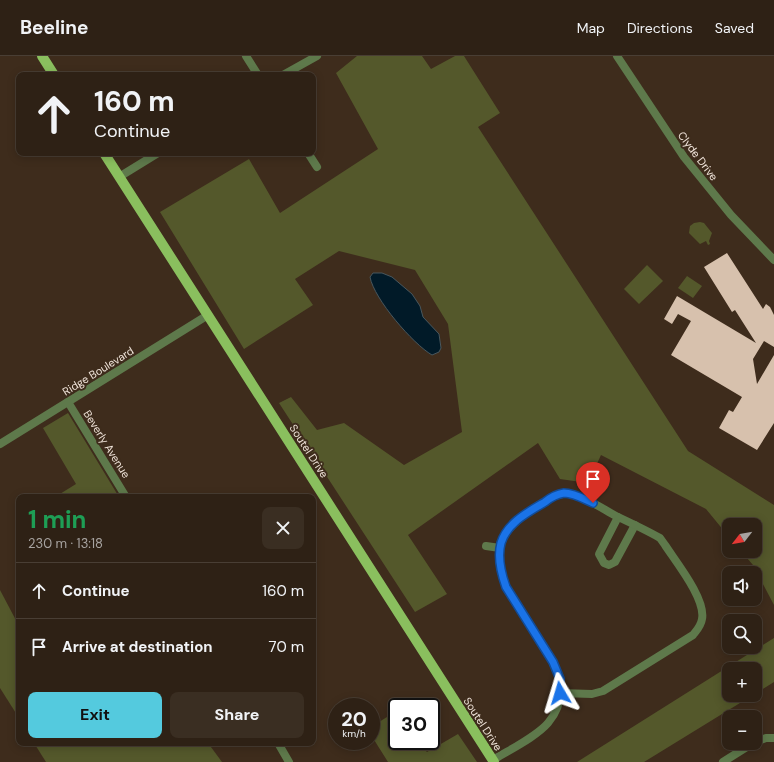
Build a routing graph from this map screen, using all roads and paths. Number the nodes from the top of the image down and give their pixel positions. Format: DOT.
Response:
graph roads {
  1 [pos="42,56"];
  2 [pos="246,56"];
  3 [pos="317,56"];
  4 [pos="617,56"];
  5 [pos="52,72"];
  6 [pos="256,72"];
  7 [pos="288,72"];
  8 [pos="106,156"];
  9 [pos="153,156"];
  10 [pos="310,156"];
  11 [pos="317,167"];
  12 [pos="119,177"];
  13 [pos="774,260"];
  14 [pos="208,315"];
  15 [pos="68,402"];
  16 [pos="0,444"];
  17 [pos="124,494"];
  18 [pos="618,516"];
  19 [pos="635,525"];
  20 [pos="486,546"];
  21 [pos="500,548"];
  22 [pos="560,693"];
  23 [pos="774,738"];
  24 [pos="762,739"];
  25 [pos="280,746"];
  26 [pos="742,750"];
  27 [pos="493,761"];
  28 [pos="289,762"];
  29 [pos="723,762"];
  1 -- 5 [label="main road"];
  2 -- 6 [label="street"];
  3 -- 7 [label="street"];
  4 -- 13 [label="street, Clyde Drive"];
  8 -- 12 [label="main road, Soutel Drive"];
  9 -- 12 [label="street"];
  10 -- 11 [label="street"];
  12 -- 14 [label="main road, Soutel Drive"];
  14 -- 15 [label="street, Ridge Boulevard"];
  14 -- 27 [label="main road, Soutel Drive"];
  15 -- 16 [label="street, Ridge Boulevard"];
  15 -- 17 [label="street, Beverly Avenue"];
  18 -- 19 [label="street"];
  18 -- 19 [label="street"];
  18 -- 21 [label="street"];
  19 -- 22 [label="street"];
  20 -- 21 [label="street"];
  21 -- 22 [label="street"];
  22 -- 27 [label="street"];
  23 -- 24 [label="street"];
  25 -- 28 [label="street"];
  26 -- 29 [label="street"];
}
